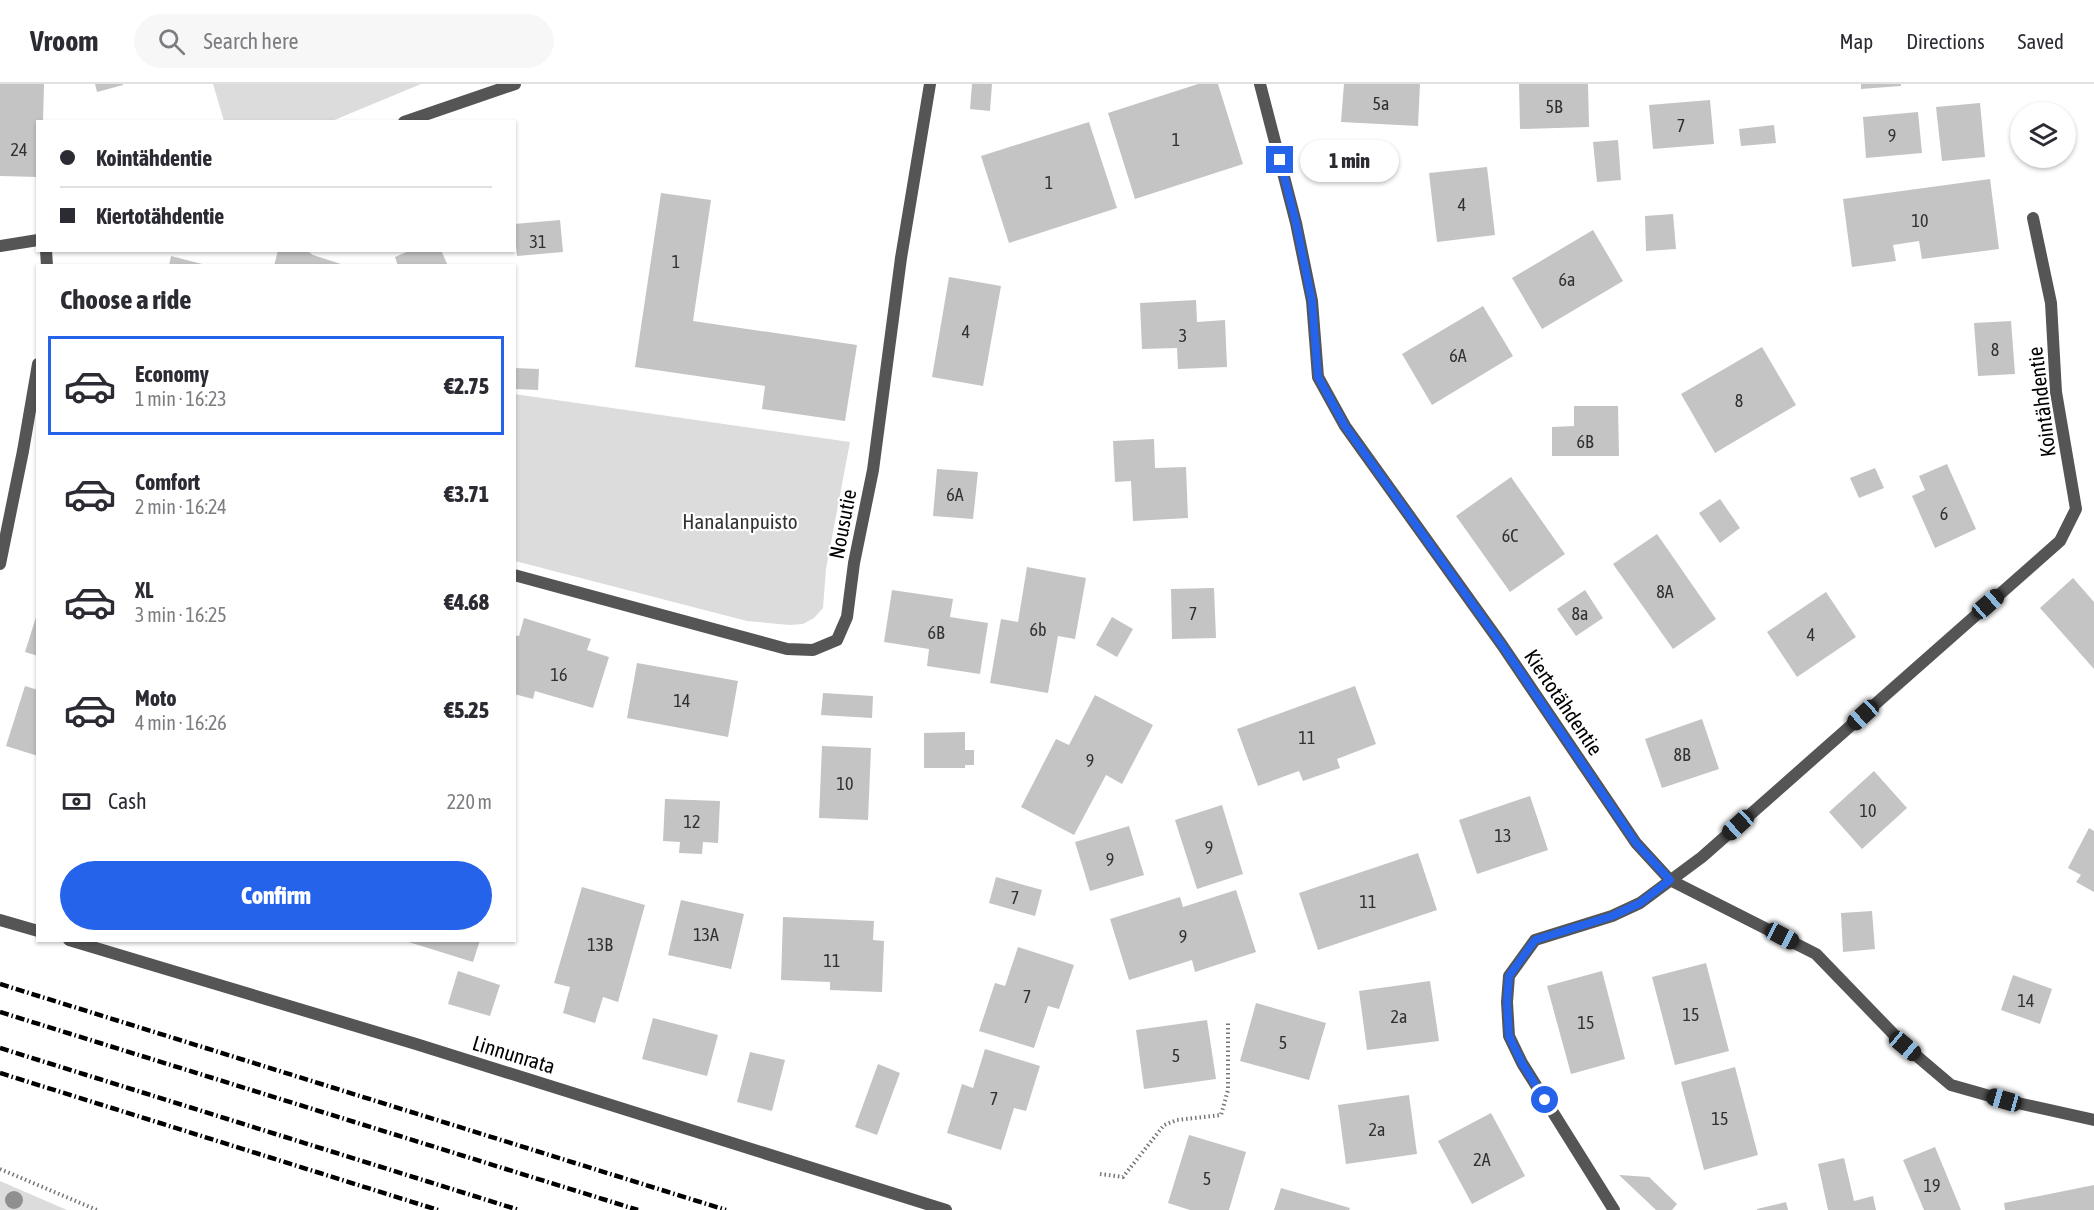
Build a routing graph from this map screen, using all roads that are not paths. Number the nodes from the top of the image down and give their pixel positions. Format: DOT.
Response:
graph roads {
  1 [pos="515,84"];
  2 [pos="930,84"];
  3 [pos="1260,84"];
  4 [pos="410,120"];
  5 [pos="2033,218"];
  6 [pos="36,240"];
  7 [pos="0,246"];
  8 [pos="36,376"];
  9 [pos="0,564"];
  10 [pos="516,576"];
  11 [pos="1670,880"];
  12 [pos="0,920"];
  13 [pos="36,930"];
  14 [pos="76,942"];
  15 [pos="2094,1120"];
  16 [pos="946,1210"];
  17 [pos="1614,1210"];
  1 -- 4 [label="street"];
  2 -- 10 [label="street, Nousutie"];
  3 -- 11 [label="street, Kiertotähdentie"];
  5 -- 11 [label="street, Kointähdentie"];
  6 -- 7 [label="street"];
  8 -- 9 [label="street"];
  11 -- 15 [label="street, Kiertotähdentie"];
  11 -- 17 [label="street, Kointähdentie"];
  12 -- 13 [label="street"];
  14 -- 16 [label="street, Linnunrata"];
}
